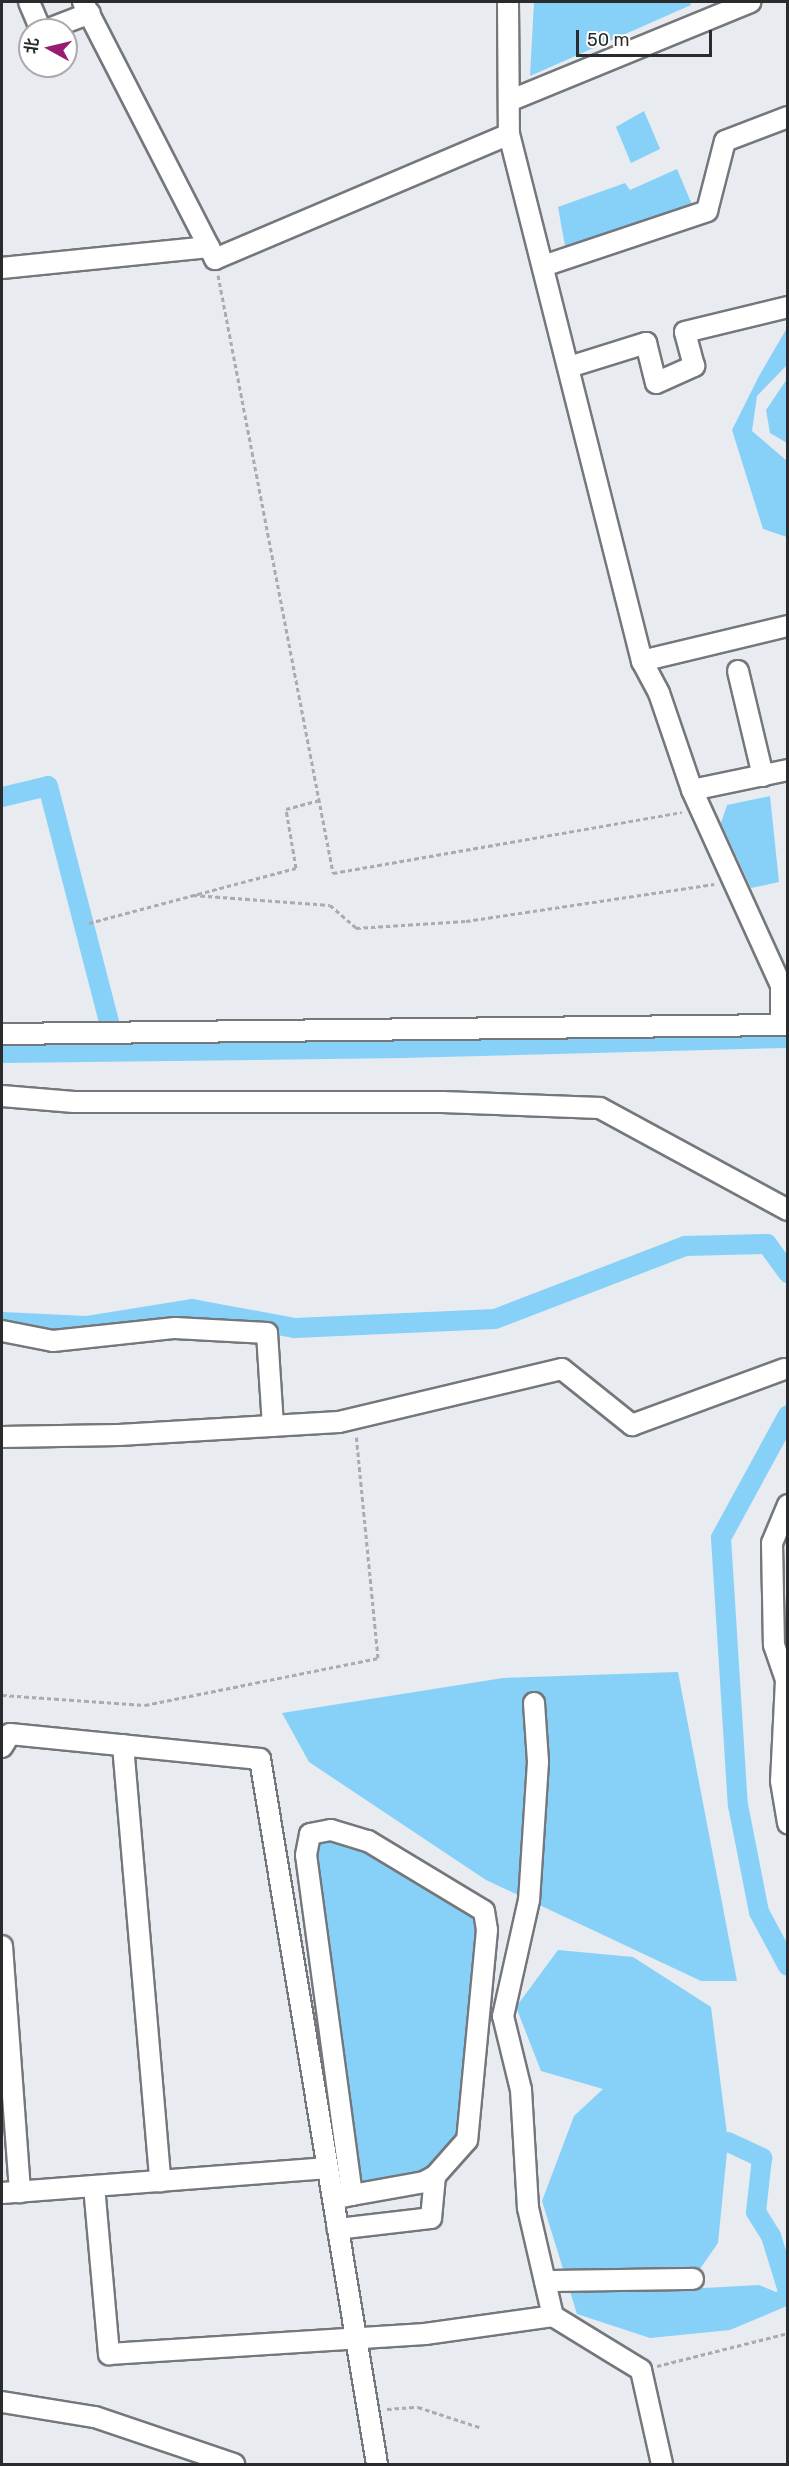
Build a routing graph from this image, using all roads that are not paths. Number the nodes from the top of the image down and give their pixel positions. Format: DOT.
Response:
graph roads {
  1 [pos="29,2"];
  2 [pos="508,2"];
  3 [pos="750,2"];
  4 [pos="86,8"];
  5 [pos="36,18"];
  6 [pos="68,18"];
  7 [pos="509,101"];
  8 [pos="788,117"];
  9 [pos="509,134"];
  10 [pos="212,253"];
  11 [pos="543,266"];
  12 [pos="2,268"];
  13 [pos="788,307"];
  14 [pos="569,367"];
  15 [pos="788,626"];
  16 [pos="642,661"];
  17 [pos="738,671"];
  18 [pos="788,770"];
  19 [pos="763,776"];
  20 [pos="692,790"];
  21 [pos="784,1025"];
  22 [pos="2,1034"];
  23 [pos="2,1096"];
  24 [pos="788,1210"];
  25 [pos="2,1331"];
  26 [pos="784,1369"];
  27 [pos="273,1426"];
  28 [pos="2,1437"];
  29 [pos="788,1505"];
  30 [pos="534,1703"];
  31 [pos="123,1745"];
  32 [pos="2,1748"];
  33 [pos="788,1823"];
  34 [pos="2,1946"];
  35 [pos="328,2168"];
  36 [pos="435,2176"];
  37 [pos="160,2181"];
  38 [pos="94,2186"];
  39 [pos="11,2193"];
  40 [pos="352,2195"];
  41 [pos="333,2199"];
  42 [pos="338,2229"];
  43 [pos="693,2279"];
  44 [pos="545,2282"];
  45 [pos="553,2316"];
  46 [pos="356,2338"];
  47 [pos="2,2402"];
  48 [pos="234,2464"];
  49 [pos="376,2464"];
  50 [pos="662,2464"];
  1 -- 5 [label="street"];
  2 -- 7 [label="street"];
  3 -- 7 [label="street"];
  4 -- 6 [label="street"];
  4 -- 10 [label="street"];
  7 -- 9 [label="street"];
  8 -- 11 [label="street"];
  9 -- 10 [label="street"];
  9 -- 11 [label="street"];
  10 -- 12 [label="street"];
  11 -- 14 [label="street"];
  13 -- 14 [label="street"];
  14 -- 16 [label="street"];
  15 -- 16 [label="street"];
  16 -- 20 [label="street"];
  17 -- 19 [label="street"];
  18 -- 19 [label="street"];
  19 -- 20 [label="street"];
  20 -- 21 [label="street"];
  21 -- 22 [label="street"];
  23 -- 24 [label="street"];
  25 -- 27 [label="street"];
  26 -- 27 [label="street"];
  27 -- 28 [label="street"];
  29 -- 33 [label="street"];
  30 -- 44 [label="street"];
  31 -- 32 [label="street"];
  31 -- 35 [label="street"];
  31 -- 37 [label="street"];
  34 -- 39 [label="street"];
  35 -- 37 [label="street"];
  35 -- 41 [label="street"];
  36 -- 40 [label="street"];
  36 -- 40 [label="street"];
  36 -- 42 [label="street"];
  37 -- 38 [label="street"];
  38 -- 39 [label="street"];
  38 -- 46 [label="street"];
  40 -- 41 [label="street"];
  41 -- 42 [label="street"];
  42 -- 46 [label="street"];
  43 -- 44 [label="street"];
  44 -- 45 [label="street"];
  45 -- 46 [label="street"];
  45 -- 50 [label="street"];
  46 -- 49 [label="street"];
  47 -- 48 [label="street"];
}
